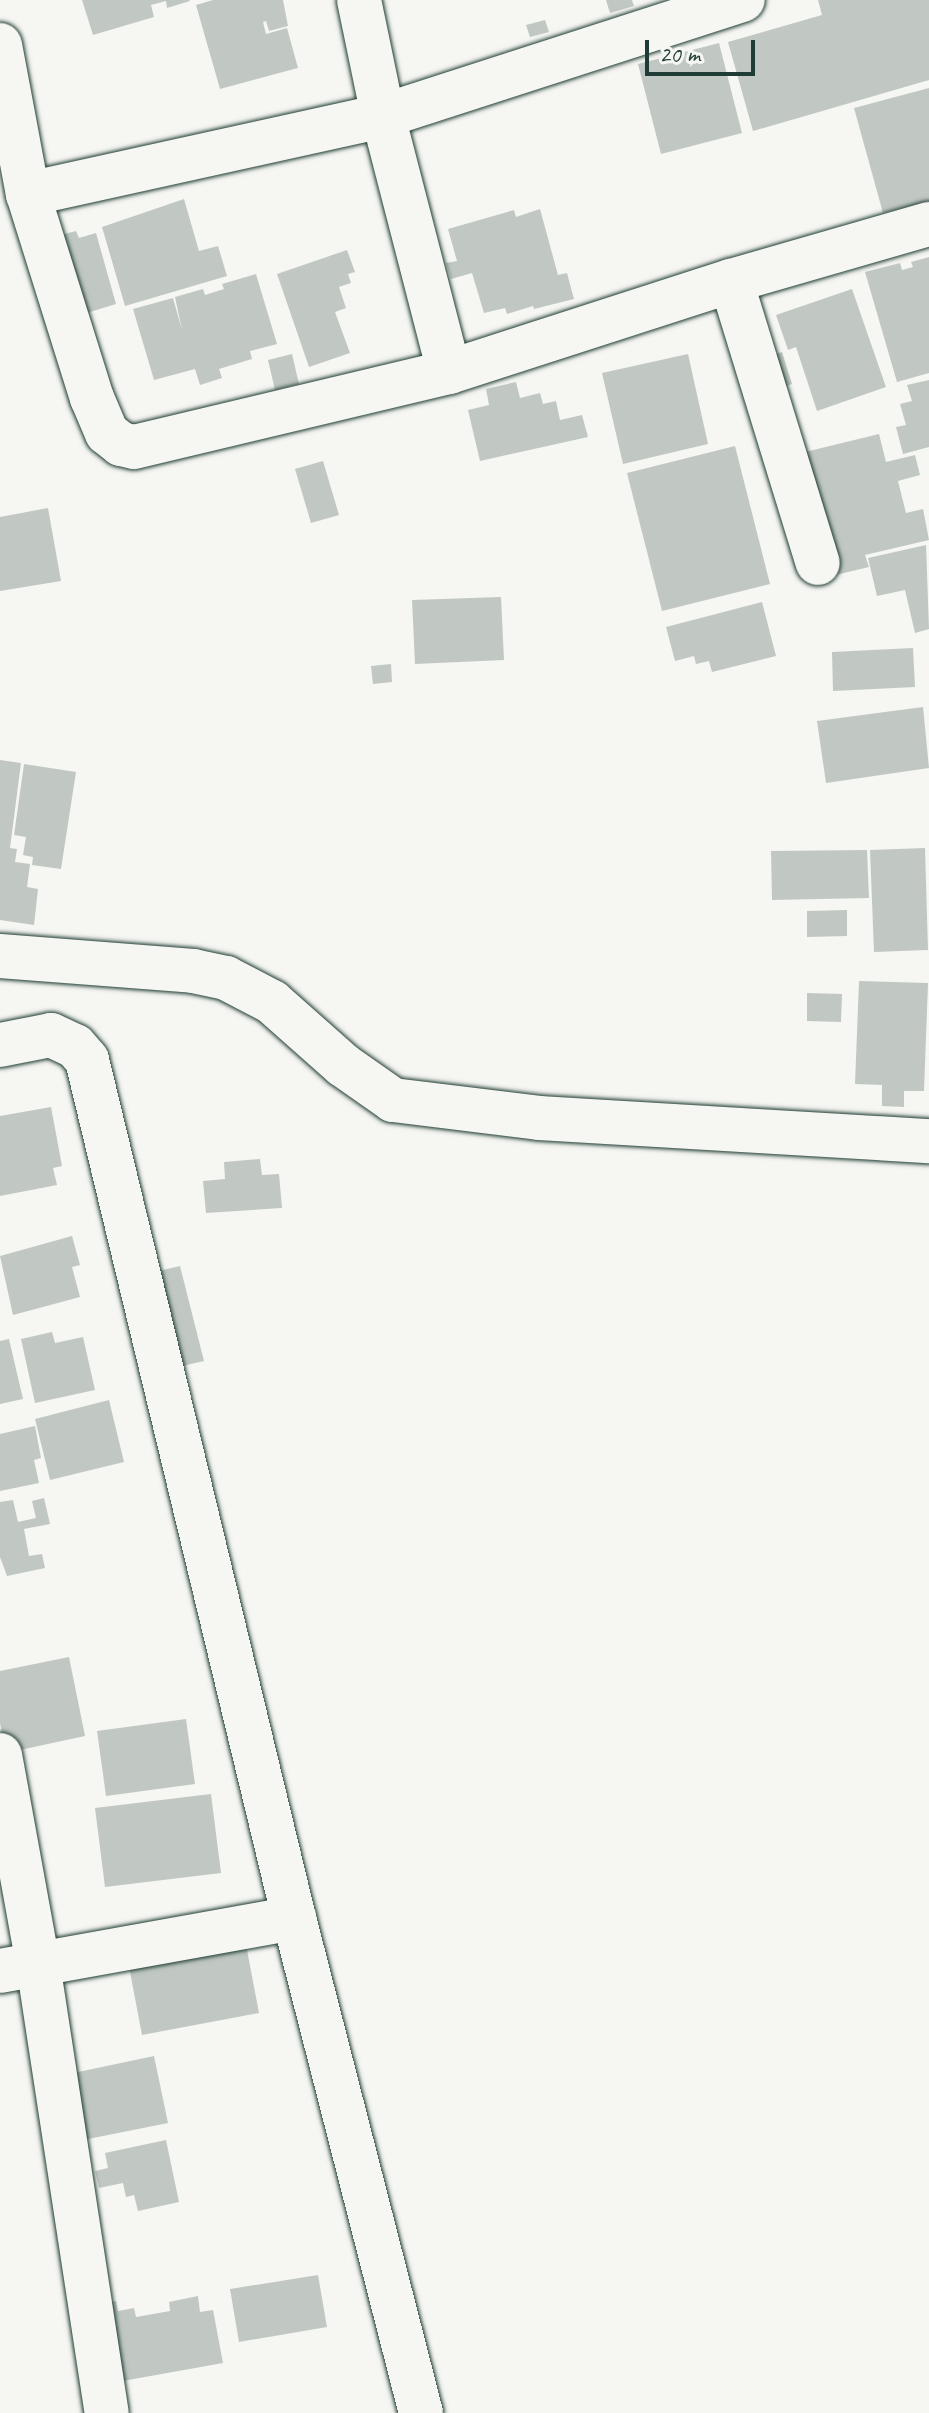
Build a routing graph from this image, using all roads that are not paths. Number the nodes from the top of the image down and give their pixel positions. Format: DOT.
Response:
graph roads {
  1 [pos="359,0"];
  2 [pos="743,0"];
  3 [pos="0,45"];
  4 [pos="383,116"];
  5 [pos="28,194"];
  6 [pos="929,224"];
  7 [pos="731,281"];
  8 [pos="449,372"];
  9 [pos="818,563"];
  10 [pos="0,956"];
  11 [pos="0,1045"];
  12 [pos="929,1141"];
  13 [pos="0,1755"];
  14 [pos="294,1918"];
  15 [pos="19,1968"];
  16 [pos="107,2413"];
  17 [pos="421,2413"];
  1 -- 4 [label="street"];
  2 -- 4 [label="street"];
  3 -- 5 [label="street"];
  4 -- 5 [label="street"];
  4 -- 8 [label="street"];
  5 -- 8 [label="street"];
  6 -- 7 [label="street"];
  7 -- 8 [label="street"];
  7 -- 9 [label="street"];
  10 -- 12 [label="street"];
  11 -- 14 [label="street"];
  13 -- 15 [label="street"];
  14 -- 15 [label="street"];
  14 -- 17 [label="street"];
  15 -- 16 [label="street"];
}
